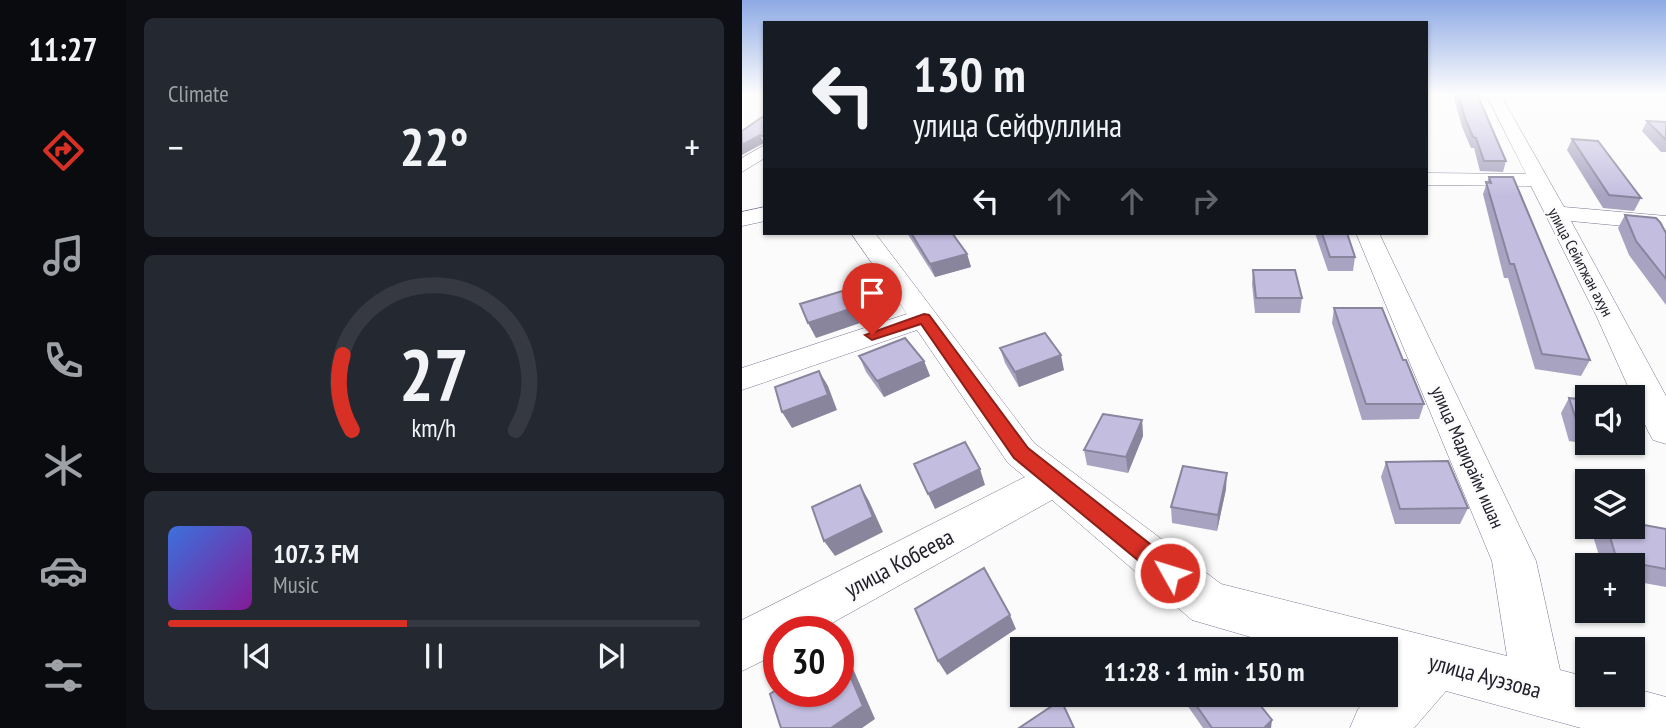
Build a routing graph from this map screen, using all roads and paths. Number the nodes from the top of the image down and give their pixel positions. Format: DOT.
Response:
graph roads {
  1 [pos="1511,128"];
  2 [pos="763,151"];
  3 [pos="742,166"];
  4 [pos="1428,179"];
  5 [pos="1539,181"];
  6 [pos="1556,213"];
  7 [pos="763,214"];
  8 [pos="742,219"];
  9 [pos="1666,223"];
  10 [pos="864,235"];
  11 [pos="1369,235"];
  12 [pos="924,318"];
  13 [pos="742,379"];
  14 [pos="1666,431"];
  15 [pos="1055,480"];
  16 [pos="1335,637"];
  17 [pos="742,646"];
  18 [pos="1398,654"];
  19 [pos="1437,664"];
  20 [pos="1539,691"];
  21 [pos="1666,724"];
  22 [pos="1377,728"];
  1 -- 5 [label="street, улица Сейитжан ахун"];
  2 -- 3 [label="street"];
  4 -- 5 [label="street"];
  5 -- 6 [label="street, улица Сейитжан ахун"];
  6 -- 9 [label="street"];
  6 -- 14 [label="street, улица Сейитжан ахун"];
  7 -- 8 [label="street"];
  10 -- 12 [label="street, улица Ауэзова"];
  11 -- 20 [label="street, улица Мадирайм ишан"];
  12 -- 13 [label="street"];
  12 -- 15 [label="street, улица Ауэзова"];
  15 -- 16 [label="street, улица Ауэзова"];
  15 -- 17 [label="street, улица Кобеева"];
  18 -- 19 [label="street, улица Ауэзова"];
  19 -- 20 [label="street, улица Ауэзова"];
  19 -- 22 [label="street"];
  20 -- 21 [label="street, улица Ауэзова"];
}
